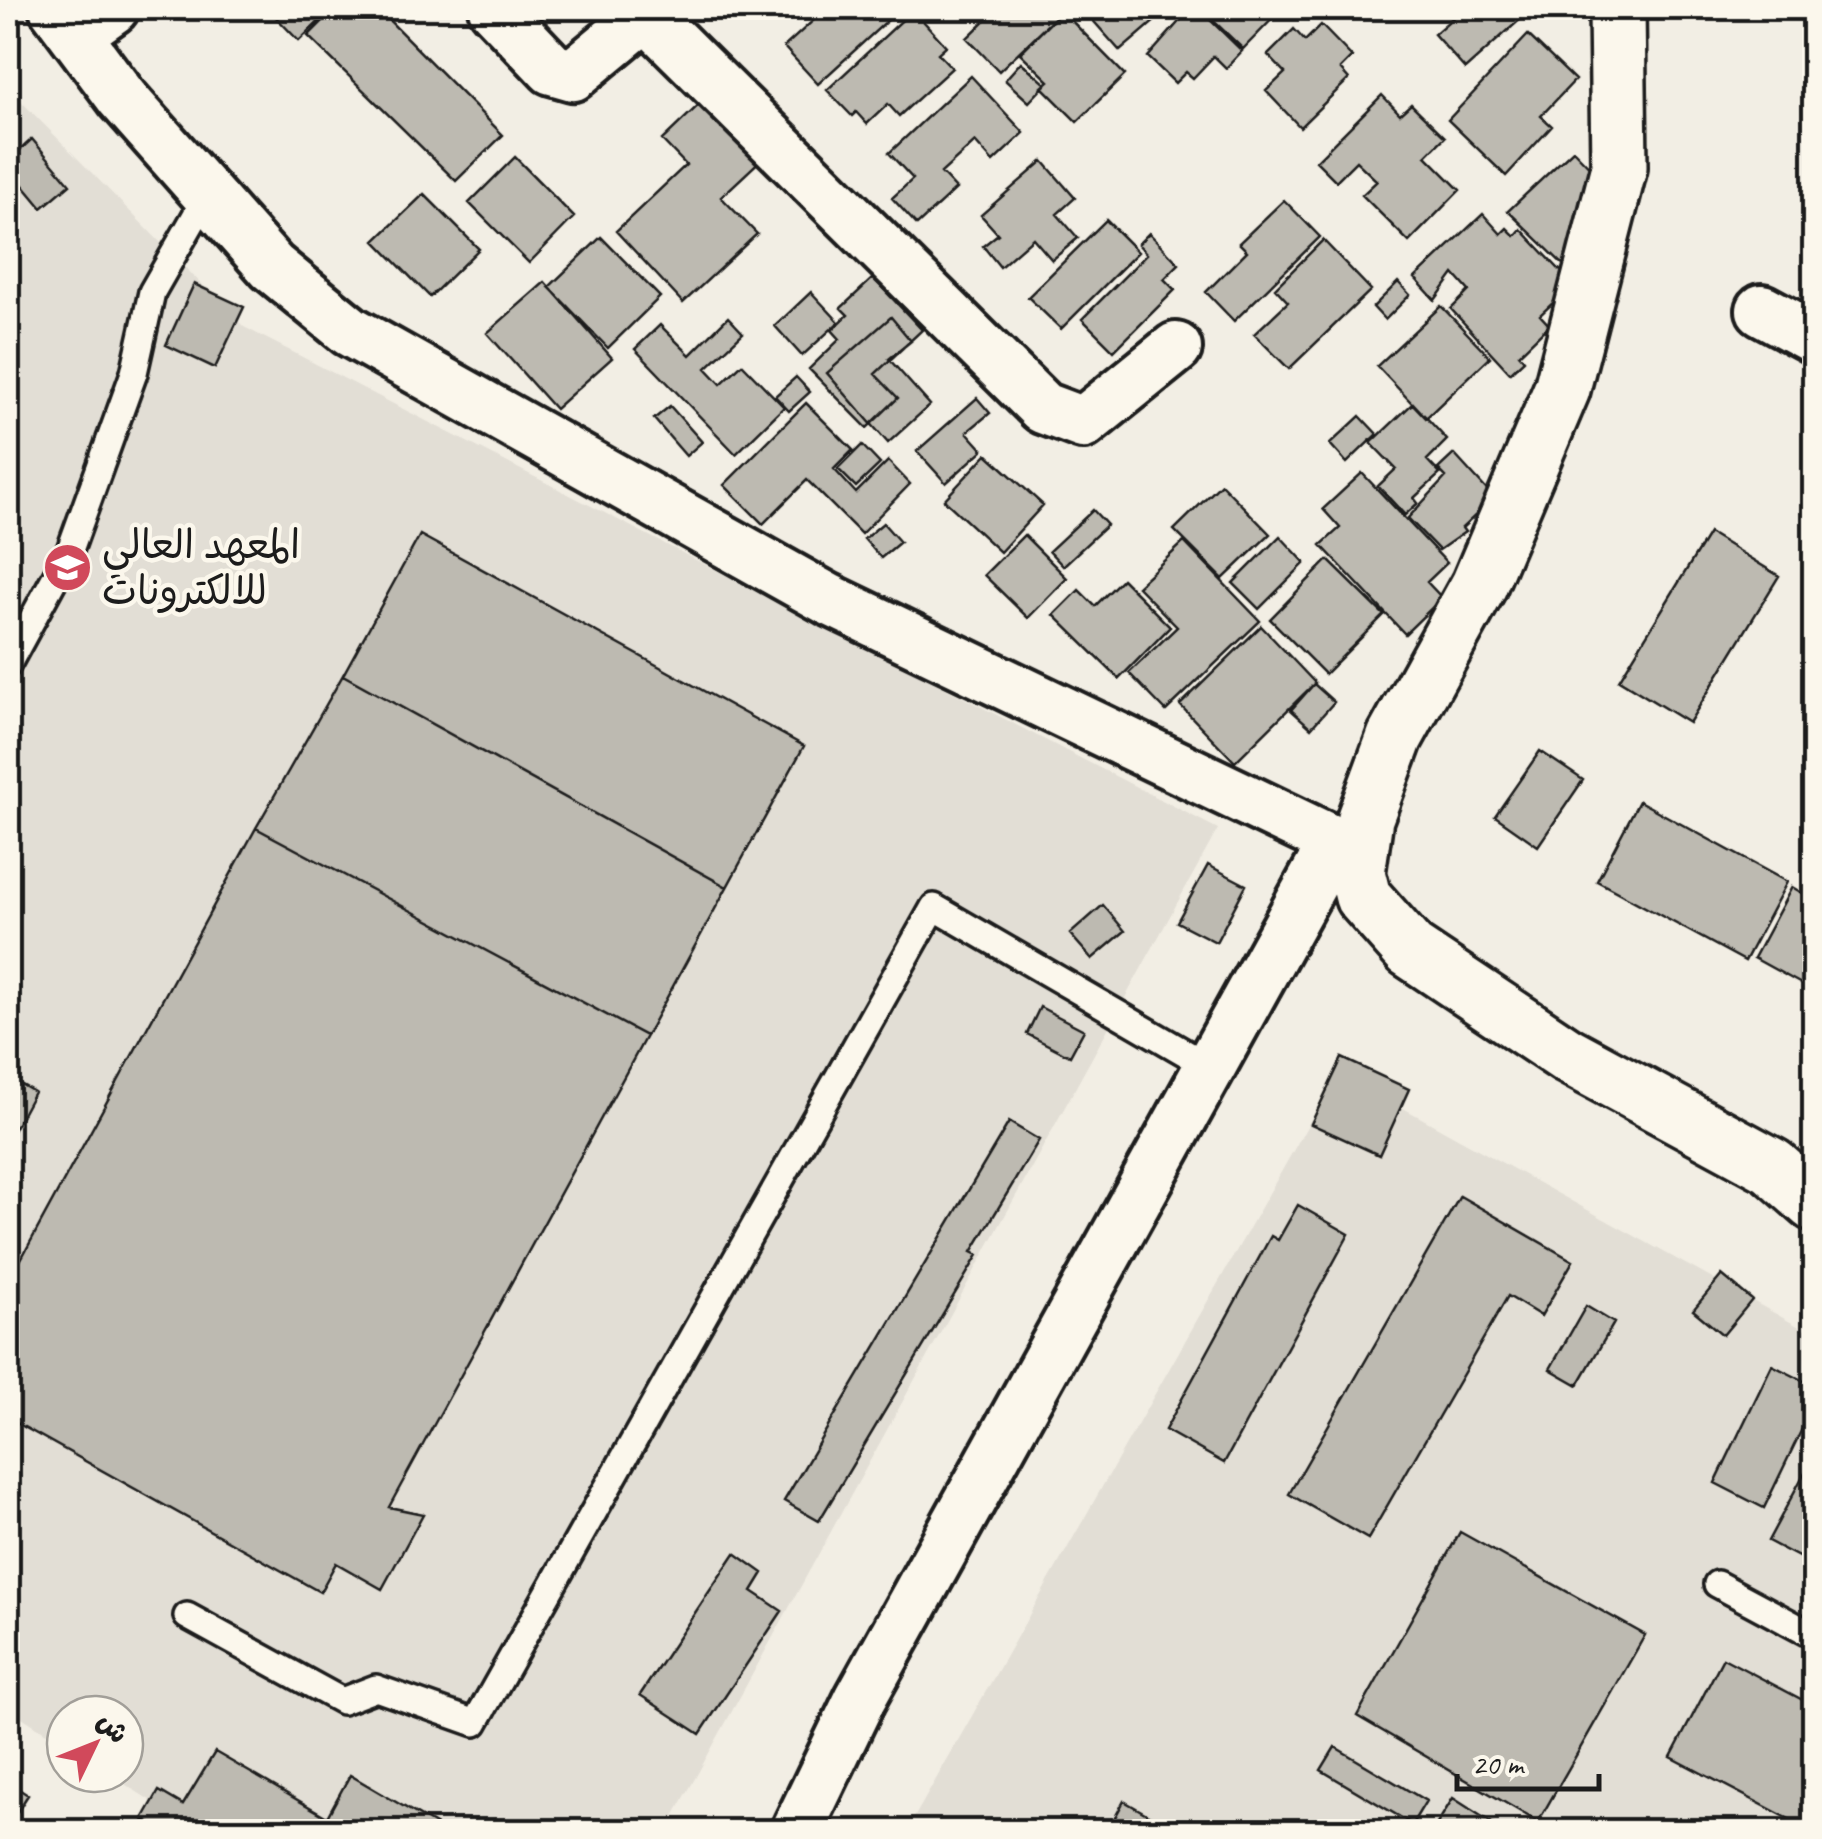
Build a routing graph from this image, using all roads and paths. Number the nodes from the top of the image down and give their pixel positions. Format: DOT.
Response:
graph roads {
  1 [pos="494,8"];
  2 [pos="1616,8"];
  3 [pos="650,11"];
  4 [pos="81,17"];
  5 [pos="208,194"];
  6 [pos="1762,310"];
  7 [pos="1814,338"];
  8 [pos="1176,348"];
  9 [pos="8,664"];
  10 [pos="1345,848"];
  11 [pos="1208,1066"];
  12 [pos="1793,1168"];
  13 [pos="1814,1203"];
  14 [pos="1717,1584"];
  15 [pos="187,1616"];
  16 [pos="1814,1636"];
  17 [pos="796,1832"];
  1 -- 3 [label="street"];
  2 -- 10 [label="street"];
  3 -- 8 [label="street"];
  4 -- 5 [label="street"];
  5 -- 9 [label="lane"];
  5 -- 10 [label="street"];
  6 -- 7 [label="street"];
  10 -- 11 [label="street"];
  10 -- 12 [label="street"];
  11 -- 15 [label="lane"];
  11 -- 17 [label="street"];
  12 -- 13 [label="street"];
  14 -- 16 [label="lane"];
}
